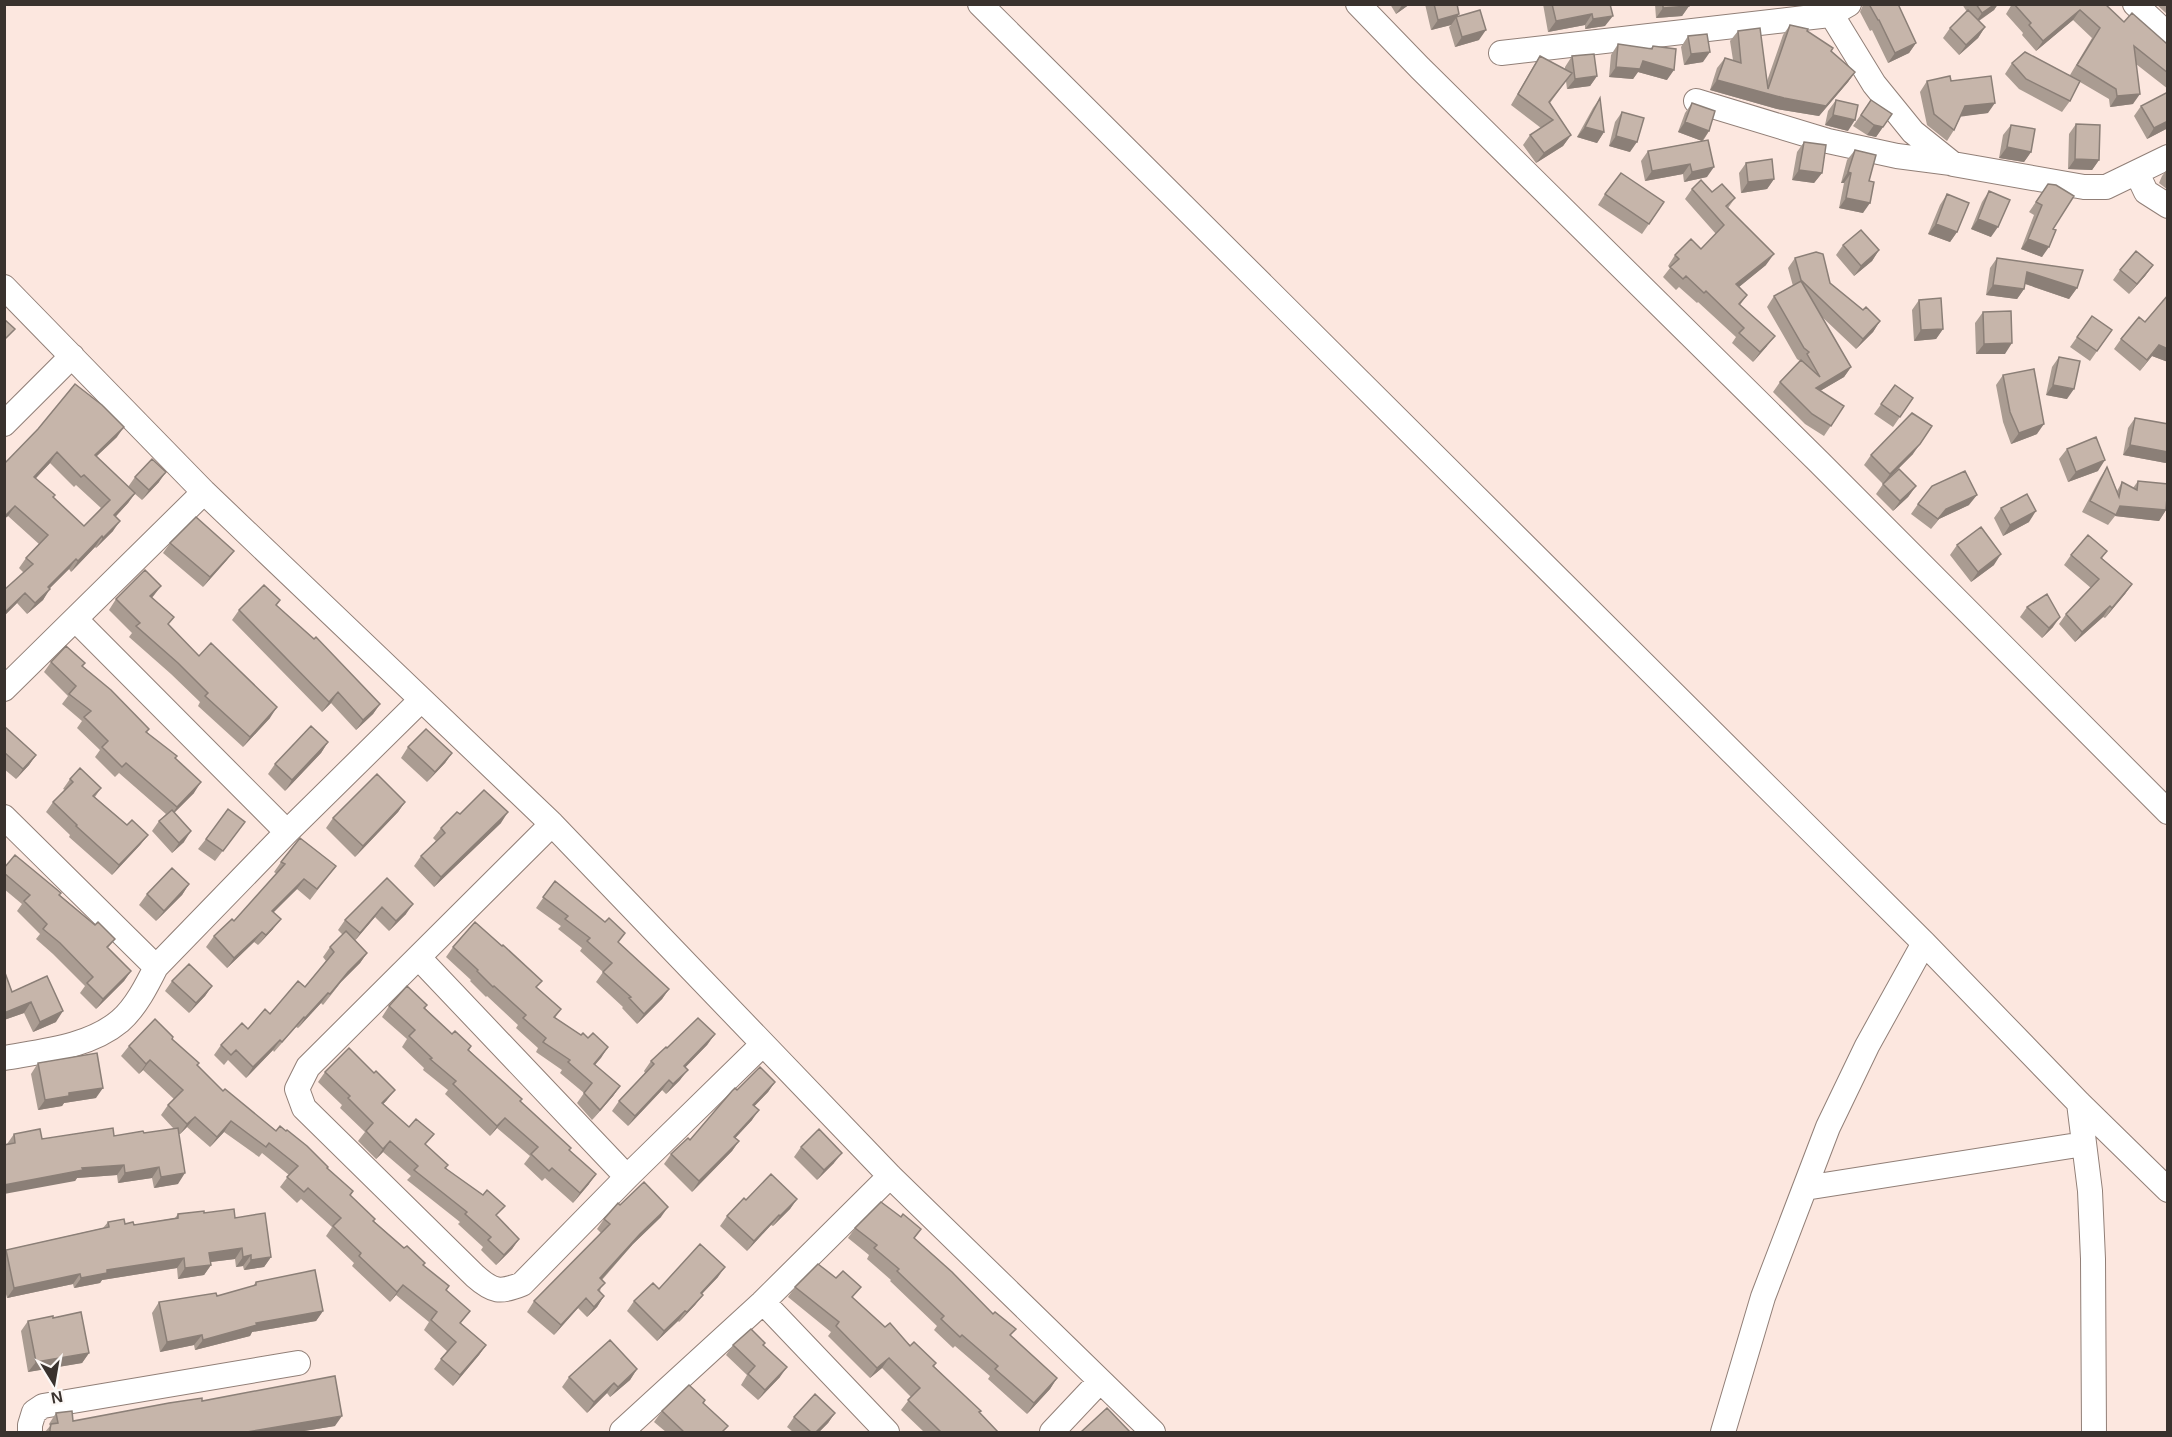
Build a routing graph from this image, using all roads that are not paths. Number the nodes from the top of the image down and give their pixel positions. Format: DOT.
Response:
graph roads {
  1 [pos="980,4"];
  2 [pos="1359,4"];
  3 [pos="2135,4"];
  4 [pos="1835,8"];
  5 [pos="2168,35"];
  6 [pos="1501,53"];
  7 [pos="1696,101"];
  8 [pos="2168,157"];
  9 [pos="1953,164"];
  10 [pos="2137,173"];
  11 [pos="2168,206"];
  12 [pos="4,287"];
  13 [pos="72,356"];
  14 [pos="4,424"];
  15 [pos="204,492"];
  16 [pos="76,620"];
  17 [pos="4,689"];
  18 [pos="421,700"];
  19 [pos="2168,812"];
  20 [pos="4,817"];
  21 [pos="552,824"];
  22 [pos="287,832"];
  23 [pos="1924,943"];
  24 [pos="419,958"];
  25 [pos="156,967"];
  26 [pos="763,1044"];
  27 [pos="4,1058"];
  28 [pos="2079,1103"];
  29 [pos="2084,1144"];
  30 [pos="890,1176"];
  31 [pos="627,1177"];
  32 [pos="1804,1188"];
  33 [pos="2168,1190"];
  34 [pos="763,1302"];
  35 [pos="298,1363"];
  36 [pos="1100,1382"];
  37 [pos="30,1432"];
  38 [pos="624,1432"];
  39 [pos="887,1432"];
  40 [pos="1052,1432"];
  41 [pos="1152,1432"];
  42 [pos="1723,1432"];
  43 [pos="2094,1432"];
  1 -- 23 [label="street"];
  2 -- 19 [label="street"];
  3 -- 5 [label="street"];
  4 -- 6 [label="street"];
  4 -- 9 [label="street"];
  7 -- 9 [label="street"];
  8 -- 10 [label="street"];
  9 -- 10 [label="street"];
  10 -- 11 [label="street"];
  12 -- 13 [label="street"];
  13 -- 14 [label="street"];
  13 -- 15 [label="street"];
  15 -- 16 [label="street"];
  15 -- 18 [label="street"];
  16 -- 17 [label="street"];
  16 -- 22 [label="street"];
  18 -- 21 [label="street"];
  18 -- 22 [label="street"];
  20 -- 25 [label="street"];
  21 -- 24 [label="street"];
  21 -- 26 [label="street"];
  22 -- 25 [label="street"];
  23 -- 28 [label="street"];
  23 -- 32 [label="street"];
  24 -- 31 [label="street"];
  24 -- 31 [label="street"];
  25 -- 27 [label="street"];
  26 -- 30 [label="street"];
  26 -- 31 [label="street"];
  28 -- 29 [label="street"];
  28 -- 33 [label="street"];
  29 -- 32 [label="street"];
  29 -- 43 [label="street"];
  30 -- 34 [label="street"];
  30 -- 36 [label="street"];
  32 -- 42 [label="street"];
  34 -- 38 [label="street"];
  34 -- 39 [label="street"];
  35 -- 37 [label="street"];
  36 -- 40 [label="street"];
  36 -- 41 [label="street"];
}
